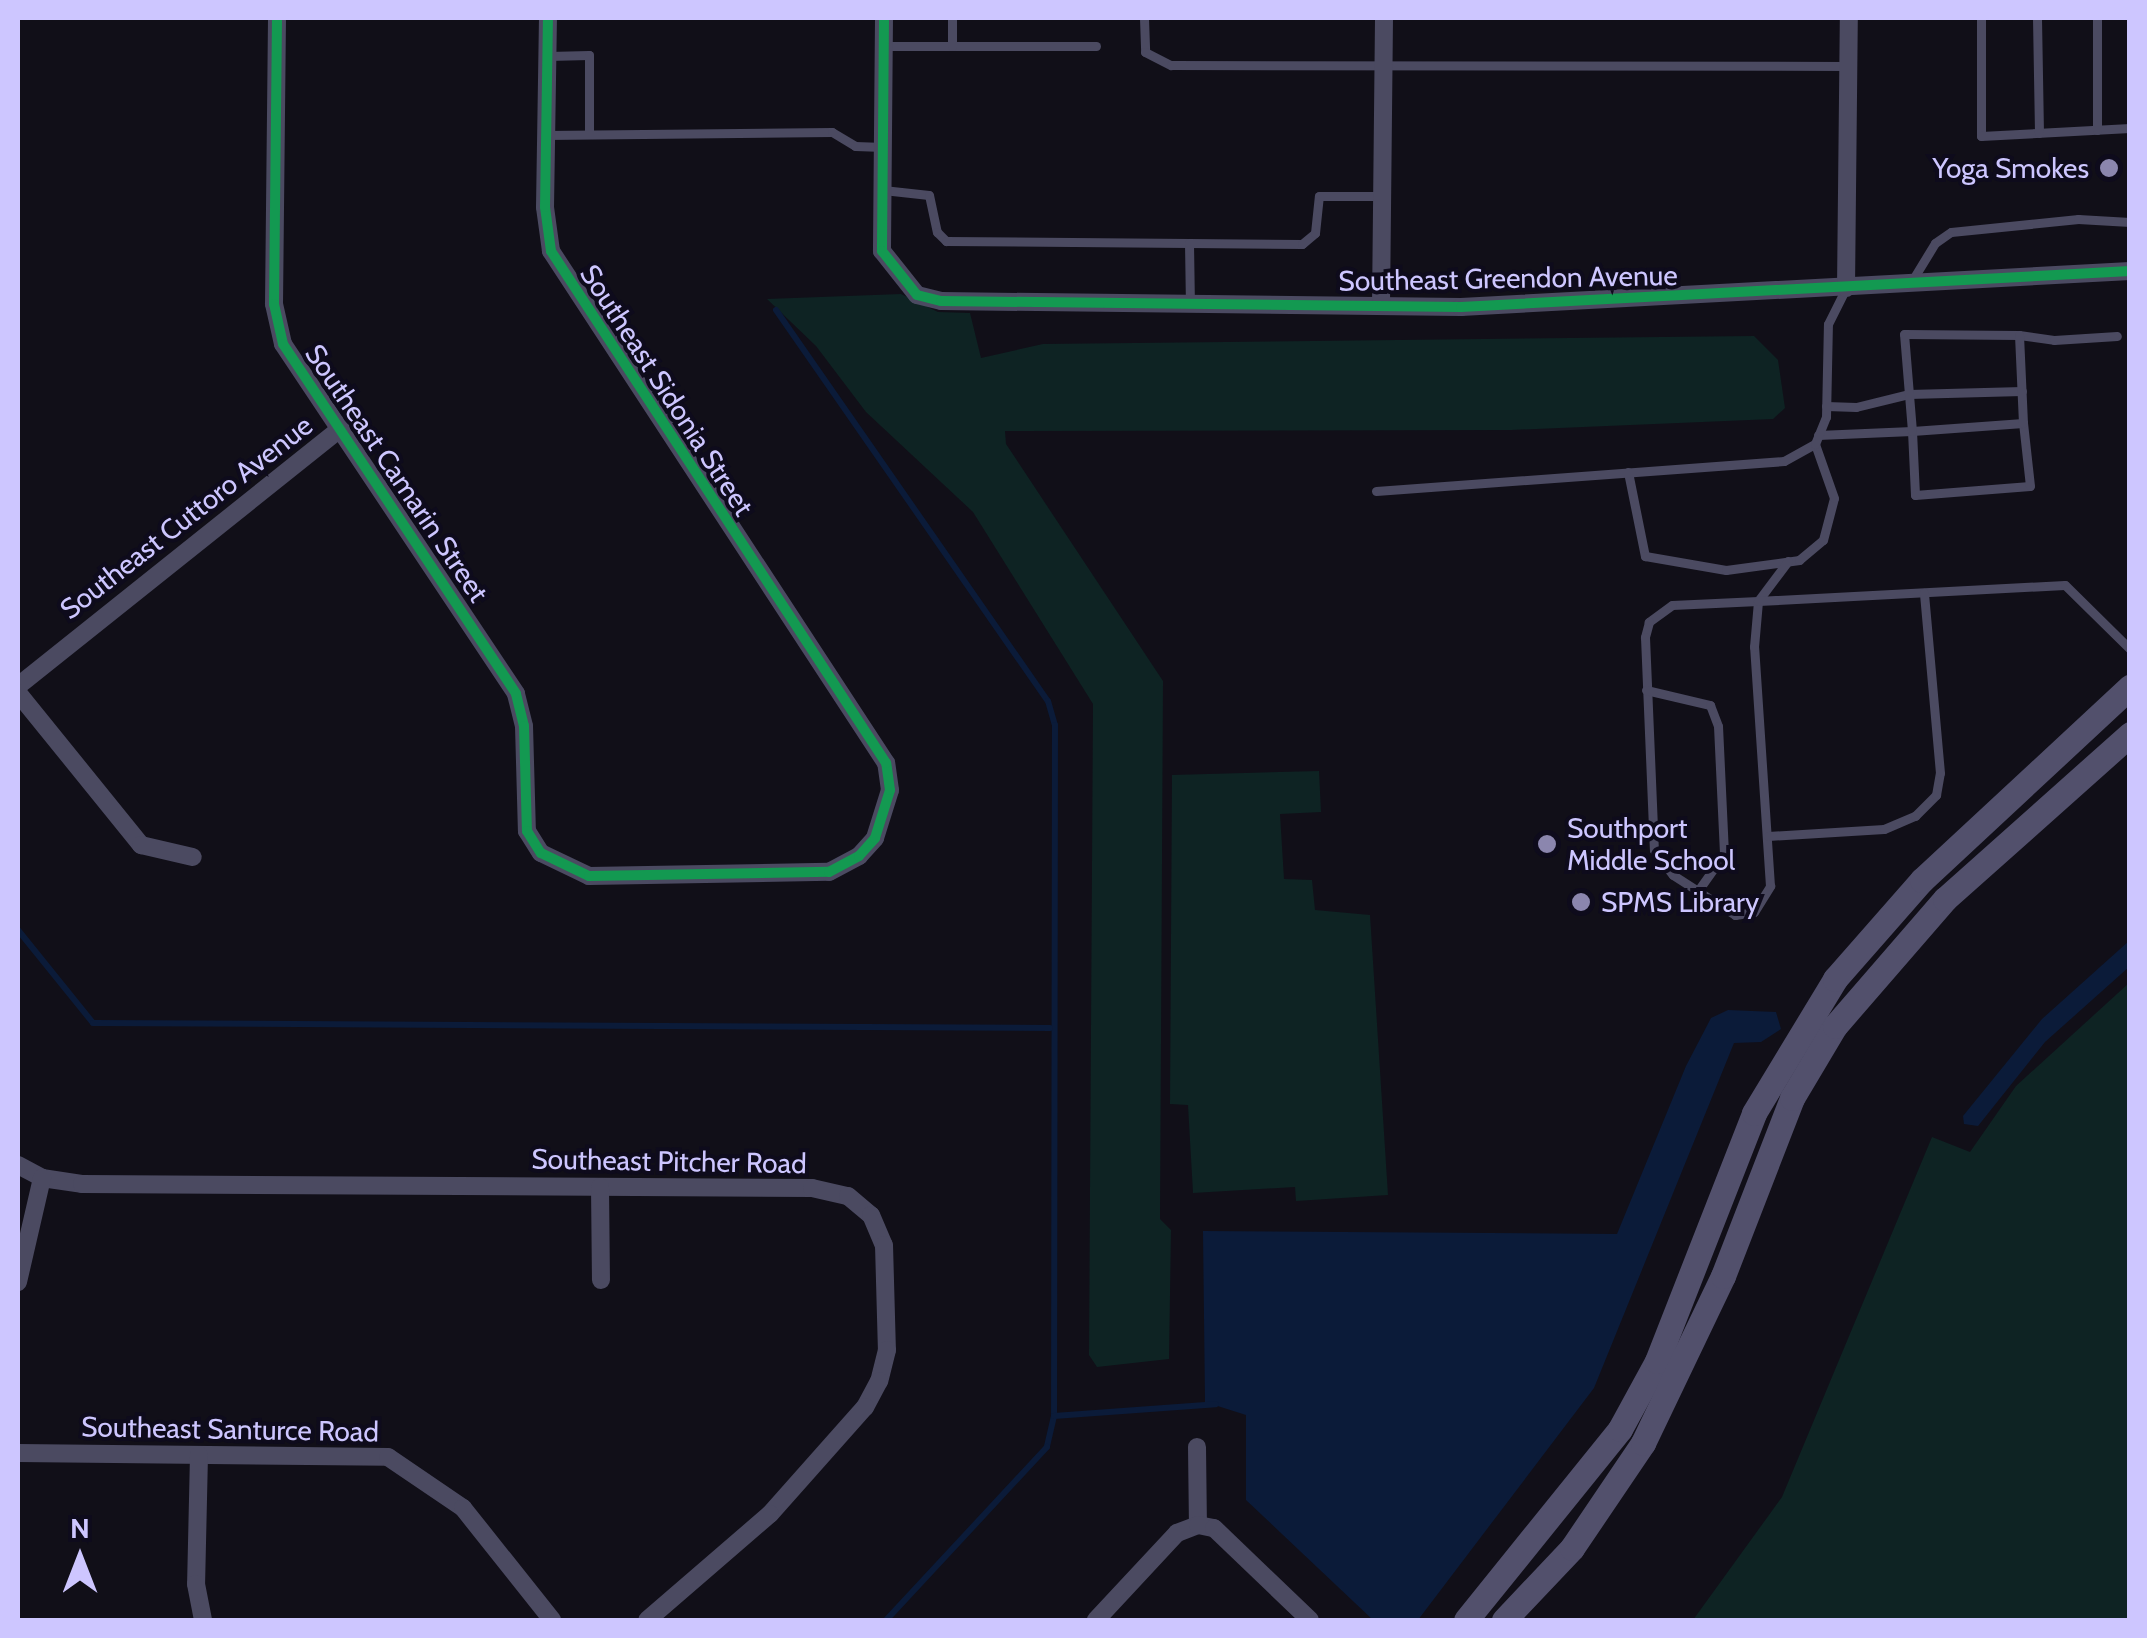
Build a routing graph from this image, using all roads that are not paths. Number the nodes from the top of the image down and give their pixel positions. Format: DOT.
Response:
graph roads {
  1 [pos="277,18"];
  2 [pos="548,18"];
  3 [pos="884,18"];
  4 [pos="952,18"];
  5 [pos="1144,18"];
  6 [pos="1384,18"];
  7 [pos="1849,18"];
  8 [pos="1981,18"];
  9 [pos="2037,18"];
  10 [pos="2097,18"];
  11 [pos="884,46"];
  12 [pos="952,46"];
  13 [pos="1096,46"];
  14 [pos="548,56"];
  15 [pos="1382,63"];
  16 [pos="1848,66"];
  17 [pos="2130,128"];
  18 [pos="2097,130"];
  19 [pos="2039,133"];
  20 [pos="546,134"];
  21 [pos="589,134"];
  22 [pos="883,147"];
  23 [pos="883,190"];
  24 [pos="1382,196"];
  25 [pos="2130,222"];
  26 [pos="1189,243"];
  27 [pos="2130,271"];
  28 [pos="1910,284"];
  29 [pos="1846,288"];
  30 [pos="1190,304"];
  31 [pos="1381,305"];
  32 [pos="2019,335"];
  33 [pos="2117,336"];
  34 [pos="2022,391"];
  35 [pos="1909,394"];
  36 [pos="1826,406"];
  37 [pos="2023,422"];
  38 [pos="341,428"];
  39 [pos="1912,431"];
  40 [pos="1817,439"];
  41 [pos="1628,472"];
  42 [pos="1376,491"];
  43 [pos="1788,561"];
  44 [pos="1924,593"];
  45 [pos="1758,601"];
  46 [pos="2130,649"];
  47 [pos="2130,687"];
  48 [pos="18,689"];
  49 [pos="1646,690"];
  50 [pos="2130,734"];
  51 [pos="1768,836"];
  52 [pos="193,858"];
  53 [pos="560,868"];
  54 [pos="1922,880"];
  55 [pos="1697,892"];
  56 [pos="1944,899"];
  57 [pos="1742,1140"];
  58 [pos="1771,1150"];
  59 [pos="18,1166"];
  60 [pos="42,1178"];
  61 [pos="600,1187"];
  62 [pos="602,1280"];
  63 [pos="18,1282"];
  64 [pos="1620,1429"];
  65 [pos="1643,1444"];
  66 [pos="1197,1447"];
  67 [pos="18,1453"];
  68 [pos="199,1454"];
  69 [pos="1198,1525"];
  70 [pos="204,1620"];
  71 [pos="552,1620"];
  72 [pos="648,1620"];
  73 [pos="1096,1620"];
  74 [pos="1310,1620"];
  75 [pos="1466,1620"];
  76 [pos="1504,1620"];
  1 -- 38 [label="street, Southeast Camarin Street"];
  2 -- 14 [label="street, Southeast Sidonia Street"];
  3 -- 11 [label="street"];
  4 -- 12 [label="lane"];
  5 -- 15 [label="lane"];
  6 -- 15 [label="street"];
  7 -- 16 [label="street"];
  8 -- 19 [label="lane"];
  9 -- 19 [label="lane"];
  10 -- 18 [label="lane"];
  11 -- 12 [label="lane"];
  11 -- 22 [label="street"];
  12 -- 13 [label="lane"];
  14 -- 20 [label="street, Southeast Sidonia Street"];
  14 -- 21 [label="lane"];
  15 -- 16 [label="lane"];
  15 -- 24 [label="street"];
  16 -- 29 [label="street"];
  17 -- 18 [label="lane"];
  18 -- 19 [label="lane"];
  20 -- 21 [label="lane"];
  20 -- 53 [label="street, Southeast Sidonia Street"];
  21 -- 22 [label="lane"];
  22 -- 23 [label="street"];
  23 -- 26 [label="lane"];
  23 -- 30 [label="street, Southeast Greendon Avenue"];
  24 -- 26 [label="lane"];
  24 -- 31 [label="street"];
  25 -- 28 [label="lane"];
  26 -- 30 [label="lane"];
  27 -- 28 [label="street, Southeast Greendon Avenue"];
  28 -- 29 [label="street, Southeast Greendon Avenue"];
  29 -- 31 [label="street, Southeast Greendon Avenue"];
  29 -- 36 [label="lane"];
  30 -- 31 [label="street, Southeast Greendon Avenue"];
  32 -- 33 [label="lane"];
  32 -- 34 [label="lane"];
  32 -- 35 [label="lane"];
  34 -- 35 [label="lane"];
  34 -- 37 [label="lane"];
  35 -- 36 [label="lane"];
  35 -- 39 [label="lane"];
  36 -- 40 [label="lane"];
  37 -- 39 [label="lane"];
  37 -- 39 [label="lane"];
  38 -- 48 [label="street, Southeast Cuttoro Avenue"];
  38 -- 53 [label="street, Southeast Camarin Street"];
  39 -- 40 [label="lane"];
  40 -- 41 [label="lane"];
  40 -- 43 [label="lane"];
  41 -- 42 [label="lane"];
  41 -- 43 [label="lane"];
  43 -- 45 [label="lane"];
  44 -- 45 [label="lane"];
  44 -- 46 [label="lane"];
  44 -- 51 [label="lane"];
  45 -- 49 [label="lane"];
  45 -- 51 [label="lane"];
  47 -- 54 [label="street"];
  48 -- 52 [label="street"];
  49 -- 55 [label="lane"];
  49 -- 55 [label="lane"];
  50 -- 56 [label="street"];
  51 -- 55 [label="lane"];
  54 -- 56 [label="street"];
  54 -- 57 [label="street"];
  56 -- 58 [label="street"];
  57 -- 58 [label="street"];
  57 -- 64 [label="street"];
  58 -- 65 [label="street"];
  59 -- 60 [label="street, Southeast Pitcher Road"];
  60 -- 61 [label="street, Southeast Pitcher Road"];
  60 -- 63 [label="street"];
  61 -- 62 [label="street"];
  61 -- 72 [label="street, Southeast Pitcher Road"];
  64 -- 65 [label="street"];
  64 -- 75 [label="street"];
  65 -- 76 [label="street"];
  66 -- 69 [label="street"];
  67 -- 68 [label="street, Southeast Santurce Road"];
  68 -- 70 [label="street"];
  68 -- 71 [label="street, Southeast Santurce Road"];
  69 -- 73 [label="street"];
  69 -- 74 [label="street"];
}
